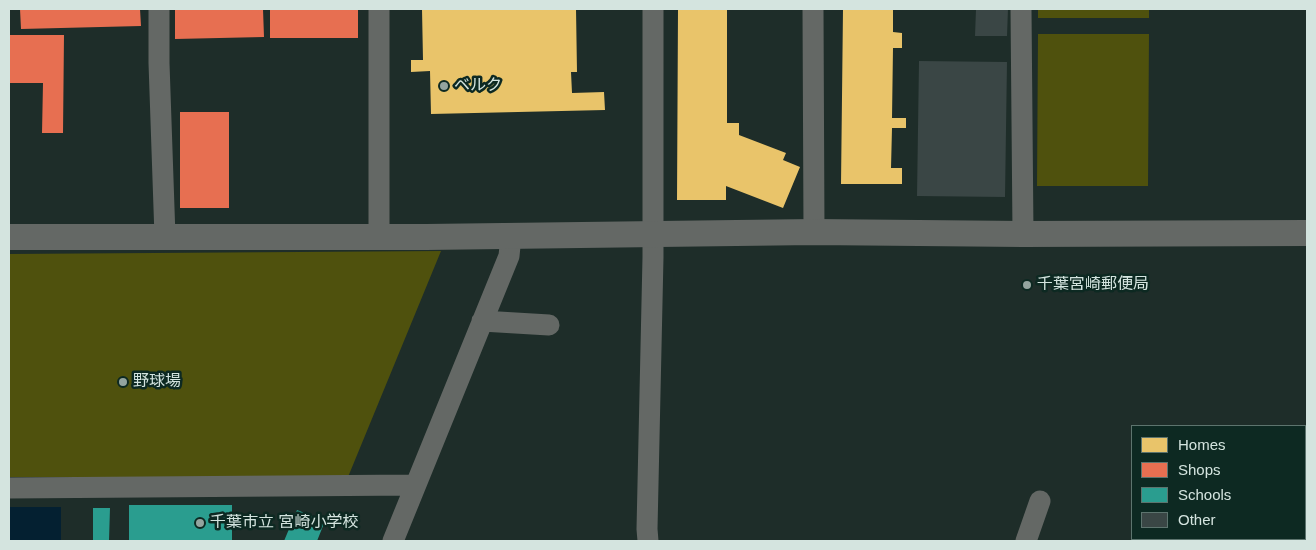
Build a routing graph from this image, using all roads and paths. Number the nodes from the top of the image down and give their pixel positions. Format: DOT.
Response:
graph roads {
  1 [pos="158,9"];
  2 [pos="379,9"];
  3 [pos="653,9"];
  4 [pos="813,9"];
  5 [pos="1021,9"];
  6 [pos="814,232"];
  7 [pos="1307,233"];
  8 [pos="1023,234"];
  9 [pos="653,235"];
  10 [pos="511,236"];
  11 [pos="9,237"];
  12 [pos="165,237"];
  13 [pos="379,237"];
  14 [pos="482,321"];
  15 [pos="549,325"];
  16 [pos="415,485"];
  17 [pos="9,488"];
  18 [pos="1040,501"];
  19 [pos="393,541"];
  20 [pos="648,541"];
  21 [pos="1026,541"];
  1 -- 12 [label="street"];
  2 -- 13 [label="street"];
  3 -- 9 [label="street"];
  4 -- 6 [label="street"];
  5 -- 8 [label="street"];
  6 -- 8 [label="street"];
  6 -- 9 [label="street"];
  7 -- 8 [label="street"];
  9 -- 10 [label="street"];
  9 -- 20 [label="street"];
  10 -- 13 [label="street"];
  10 -- 14 [label="street"];
  11 -- 12 [label="street"];
  12 -- 13 [label="street"];
  14 -- 15 [label="street"];
  14 -- 16 [label="street"];
  16 -- 17 [label="street"];
  16 -- 19 [label="street"];
  18 -- 21 [label="street"];
}
